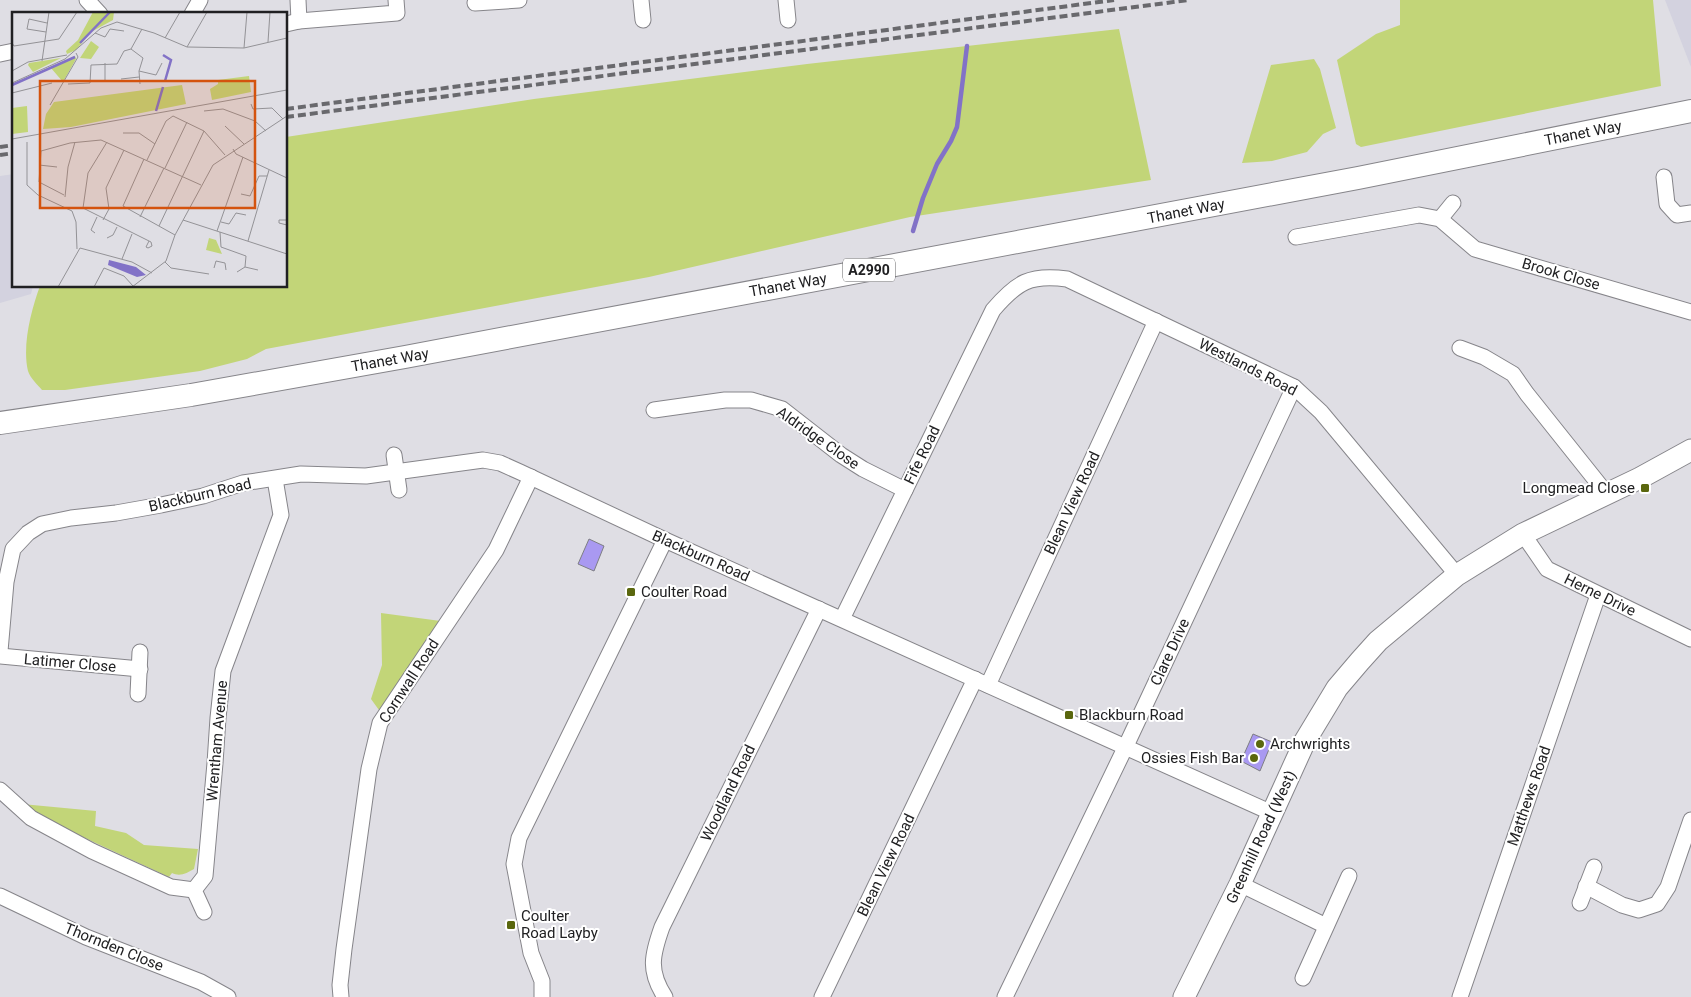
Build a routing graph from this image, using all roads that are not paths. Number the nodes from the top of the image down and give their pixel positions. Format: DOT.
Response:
graph roads {
  1 [pos="87,0"];
  2 [pos="200,0"];
  3 [pos="298,0"];
  4 [pos="515,0"];
  5 [pos="519,0"];
  6 [pos="641,0"];
  7 [pos="786,0"];
  8 [pos="476,4"];
  9 [pos="396,7"];
  10 [pos="98,12"];
  11 [pos="193,12"];
  12 [pos="643,20"];
  13 [pos="788,20"];
  14 [pos="293,23"];
  15 [pos="1691,111"];
  16 [pos="1664,178"];
  17 [pos="1453,203"];
  18 [pos="1691,213"];
  19 [pos="1440,219"];
  20 [pos="1295,235"];
  21 [pos="1006,295"];
  22 [pos="1691,312"];
  23 [pos="1156,321"];
  24 [pos="1460,348"];
  25 [pos="1294,388"];
  26 [pos="664,414"];
  27 [pos="0,423"];
  28 [pos="1691,450"];
  29 [pos="394,455"];
  30 [pos="396,472"];
  31 [pos="531,477"];
  32 [pos="275,479"];
  33 [pos="399,490"];
  34 [pos="905,490"];
  35 [pos="1606,494"];
  36 [pos="1523,534"];
  37 [pos="665,540"];
  38 [pos="1457,575"];
  39 [pos="1598,595"];
  40 [pos="819,609"];
  41 [pos="842,619"];
  42 [pos="1691,639"];
  43 [pos="0,651"];
  44 [pos="140,652"];
  45 [pos="0,656"];
  46 [pos="140,669"];
  47 [pos="981,682"];
  48 [pos="138,694"];
  49 [pos="1125,748"];
  50 [pos="0,790"];
  51 [pos="1272,813"];
  52 [pos="1691,820"];
  53 [pos="1594,867"];
  54 [pos="1350,876"];
  55 [pos="1240,884"];
  56 [pos="1586,886"];
  57 [pos="194,890"];
  58 [pos="0,896"];
  59 [pos="1580,903"];
  60 [pos="204,912"];
  61 [pos="1326,926"];
  62 [pos="1304,979"];
  63 [pos="228,997"];
  64 [pos="341,997"];
  65 [pos="542,997"];
  66 [pos="665,997"];
  67 [pos="822,997"];
  68 [pos="1005,997"];
  69 [pos="1184,997"];
  70 [pos="1460,997"];
  1 -- 10 [label="street"];
  2 -- 11 [label="street"];
  3 -- 14 [label="street"];
  4 -- 5 [label="street"];
  4 -- 8 [label="street"];
  6 -- 12 [label="street"];
  7 -- 13 [label="street"];
  9 -- 14 [label="street"];
  15 -- 27 [label="main road, Thanet Way / A2990"];
  16 -- 18 [label="street"];
  17 -- 19 [label="street"];
  19 -- 20 [label="street"];
  19 -- 22 [label="street, Brook Close"];
  21 -- 23 [label="street, Westlands Road"];
  21 -- 34 [label="street, Fife Road"];
  23 -- 25 [label="street, Westlands Road"];
  23 -- 47 [label="street, Blean View Road"];
  24 -- 35 [label="street"];
  25 -- 38 [label="street, Westlands Road"];
  25 -- 49 [label="street, Clare Drive"];
  26 -- 34 [label="street, Aldridge Close"];
  28 -- 35 [label="street, Greenhill Road (West)"];
  29 -- 30 [label="street"];
  30 -- 31 [label="street, Blackburn Road"];
  30 -- 32 [label="street, Blackburn Road"];
  30 -- 33 [label="street"];
  31 -- 37 [label="street, Blackburn Road"];
  31 -- 64 [label="street, Cornwall Road"];
  32 -- 43 [label="street, Blackburn Road"];
  32 -- 57 [label="street, Wrentham Avenue"];
  34 -- 41 [label="street, Fife Road"];
  35 -- 36 [label="street, Greenhill Road (West)"];
  36 -- 38 [label="street, Greenhill Road (West)"];
  36 -- 39 [label="street, Herne Drive"];
  37 -- 40 [label="street, Blackburn Road"];
  37 -- 65 [label="street"];
  38 -- 51 [label="street, Greenhill Road (West)"];
  39 -- 42 [label="street, Herne Drive"];
  39 -- 70 [label="street, Matthews Road"];
  40 -- 41 [label="street, Blackburn Road"];
  40 -- 66 [label="street, Woodland Road"];
  41 -- 47 [label="street, Blackburn Road"];
  44 -- 46 [label="street"];
  45 -- 46 [label="street, Latimer Close"];
  46 -- 48 [label="street"];
  47 -- 49 [label="street, Blackburn Road"];
  47 -- 67 [label="street, Blean View Road"];
  49 -- 51 [label="street, Blackburn Road"];
  49 -- 68 [label="street, Clare Drive"];
  50 -- 57 [label="street"];
  51 -- 55 [label="street, Greenhill Road (West)"];
  52 -- 56 [label="street"];
  53 -- 56 [label="street"];
  54 -- 61 [label="street"];
  55 -- 61 [label="street"];
  55 -- 69 [label="street, Greenhill Road (West)"];
  56 -- 59 [label="street"];
  57 -- 60 [label="street"];
  58 -- 63 [label="street, Thornden Close"];
  61 -- 62 [label="street"];
}
